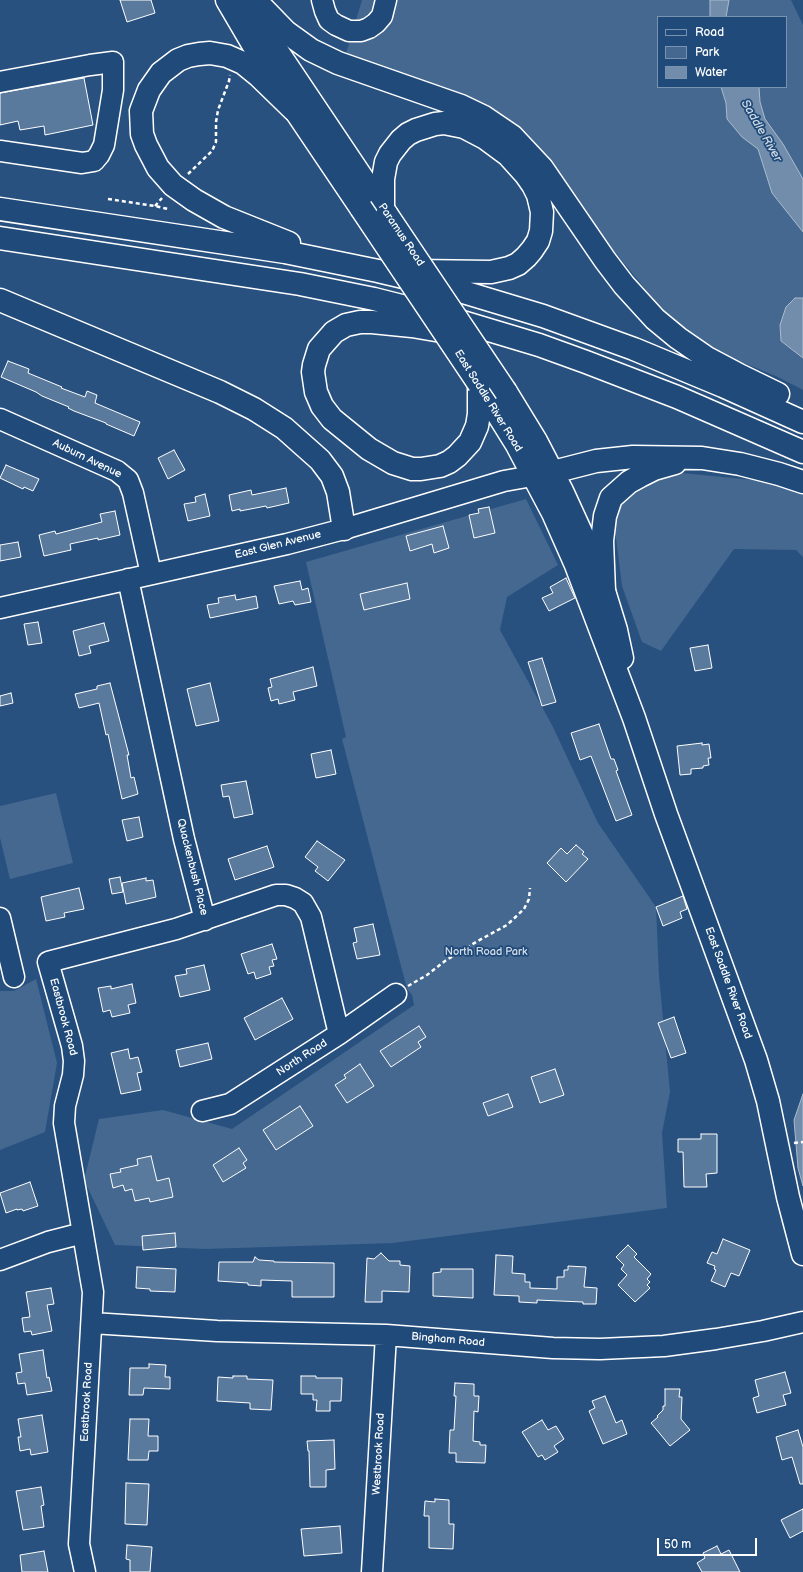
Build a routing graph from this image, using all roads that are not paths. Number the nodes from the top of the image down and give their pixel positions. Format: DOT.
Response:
graph roads {
  1 [pos="227,0"];
  2 [pos="247,0"];
  3 [pos="255,0"];
  4 [pos="322,0"];
  5 [pos="386,0"];
  6 [pos="0,82"];
  7 [pos="294,110"];
  8 [pos="0,151"];
  9 [pos="0,209"];
  10 [pos="385,212"];
  11 [pos="0,238"];
  12 [pos="333,261"];
  13 [pos="378,271"];
  14 [pos="0,300"];
  15 [pos="539,345"];
  16 [pos="479,384"];
  17 [pos="803,405"];
  18 [pos="0,418"];
  19 [pos="803,422"];
  20 [pos="803,452"];
  21 [pos="702,458"];
  22 [pos="543,474"];
  23 [pos="803,482"];
  24 [pos="344,529"];
  25 [pos="152,574"];
  26 [pos="128,579"];
  27 [pos="604,591"];
  28 [pos="0,608"];
  29 [pos="634,718"];
  30 [pos="0,918"];
  31 [pos="205,920"];
  32 [pos="14,977"];
  33 [pos="396,994"];
  34 [pos="339,1034"];
  35 [pos="202,1111"];
  36 [pos="83,1233"];
  37 [pos="803,1254"];
  38 [pos="0,1260"];
  39 [pos="803,1322"];
  40 [pos="92,1323"];
  41 [pos="386,1335"];
  42 [pos="85,1572"];
  43 [pos="372,1572"];
  1 -- 7 [label="main road"];
  2 -- 10 [label="main road, Paramus Road"];
  3 -- 17 [label="main road"];
  4 -- 5 [label="street"];
  6 -- 8 [label="street"];
  7 -- 12 [label="main road"];
  7 -- 16 [label="main road, East Saddle River Road, bridge"];
  9 -- 12 [label="main road"];
  10 -- 13 [label="main road"];
  10 -- 22 [label="main road, Paramus Road, bridge"];
  11 -- 15 [label="main road"];
  12 -- 13 [label="main road"];
  13 -- 19 [label="main road"];
  14 -- 24 [label="main road"];
  15 -- 16 [label="main road"];
  15 -- 20 [label="main road"];
  16 -- 22 [label="main road, East Saddle River Road"];
  18 -- 25 [label="street, Auburn Avenue"];
  21 -- 22 [label="main road"];
  21 -- 23 [label="main road"];
  21 -- 27 [label="main road"];
  22 -- 24 [label="street, East Glen Avenue"];
  22 -- 27 [label="main road, East Saddle River Road"];
  22 -- 29 [label="main road, East Saddle River Road"];
  24 -- 25 [label="street, East Glen Avenue"];
  25 -- 26 [label="street, East Glen Avenue"];
  26 -- 28 [label="street, East Glen Avenue"];
  26 -- 31 [label="street, Quackenbush Place"];
  27 -- 29 [label="main road, East Saddle River Road"];
  29 -- 37 [label="main road, East Saddle River Road"];
  30 -- 32 [label="street"];
  31 -- 34 [label="street, Quackenbush Place"];
  31 -- 36 [label="street, Eastbrook Road"];
  33 -- 34 [label="street, North Road"];
  34 -- 35 [label="street, North Road"];
  36 -- 38 [label="street"];
  36 -- 40 [label="street, Eastbrook Road"];
  39 -- 41 [label="street, Bingham Road"];
  40 -- 41 [label="street, Bingham Road"];
  40 -- 42 [label="street, Eastbrook Road"];
  41 -- 43 [label="street, Westbrook Road"];
}
